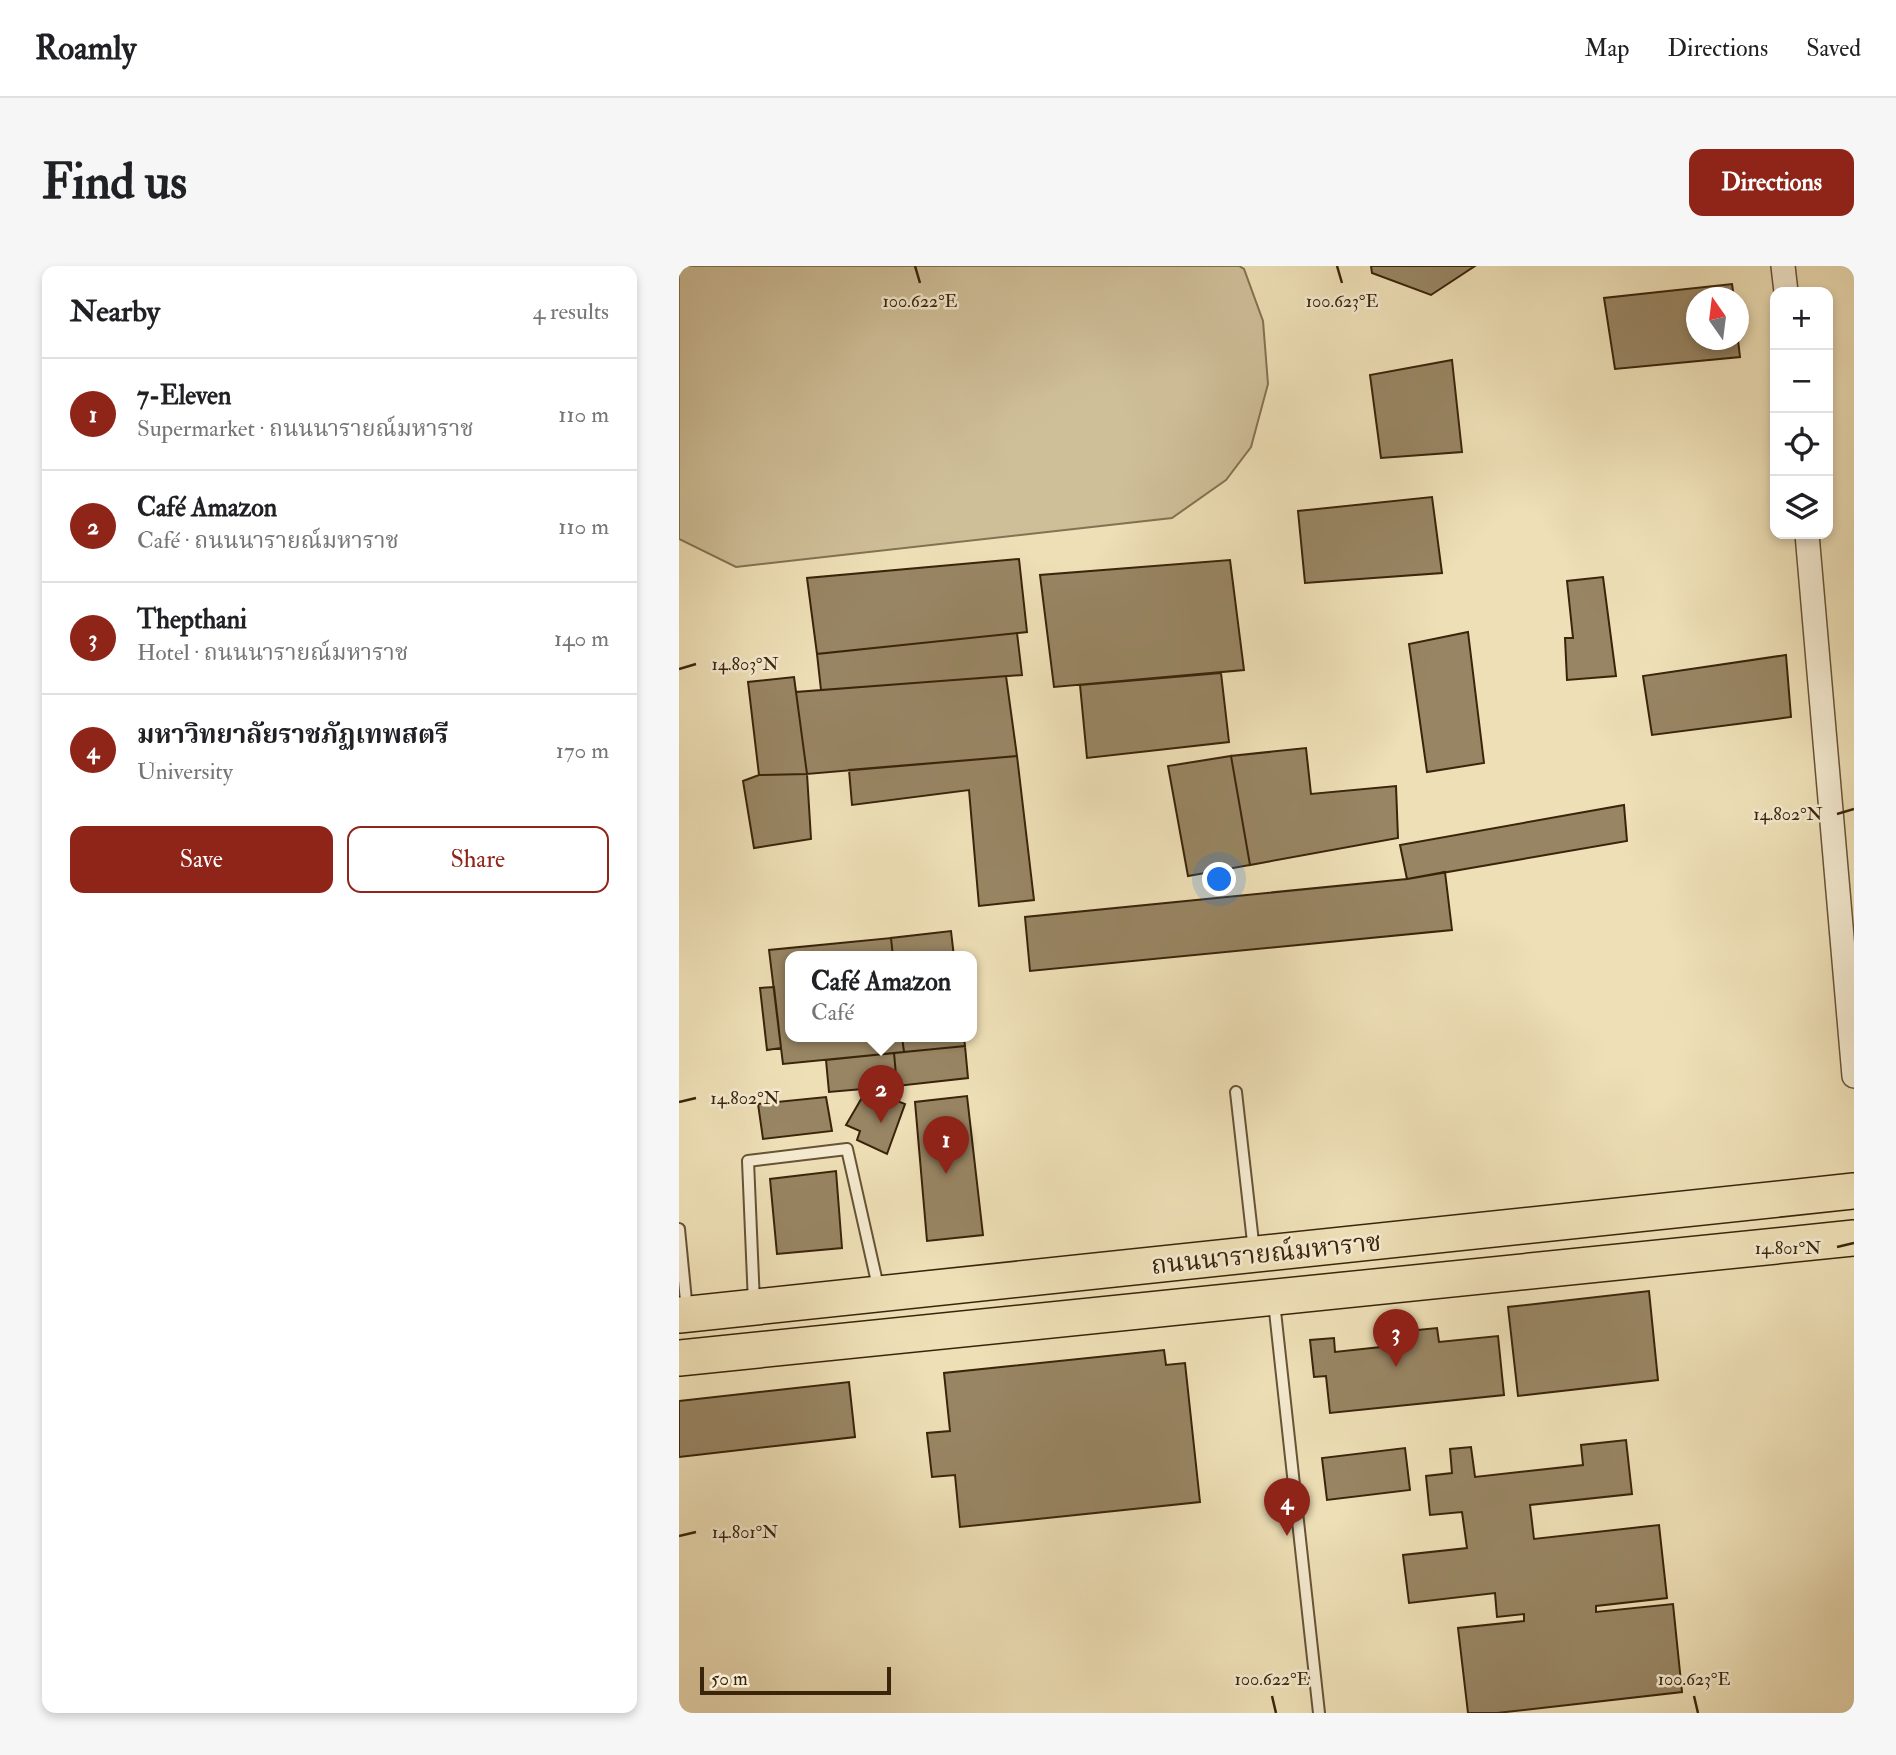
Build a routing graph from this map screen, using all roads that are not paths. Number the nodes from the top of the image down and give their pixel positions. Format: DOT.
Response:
graph roads {
  1 [pos="1783,266"];
  2 [pos="1785,287"];
  3 [pos="1807,539"];
  4 [pos="1854,1076"];
  5 [pos="1236,1092"];
  6 [pos="1854,1191"];
  7 [pos="679,1229"];
  8 [pos="1854,1238"];
  9 [pos="1254,1254"];
  10 [pos="879,1294"];
  11 [pos="1273,1296"];
  12 [pos="754,1307"];
  13 [pos="683,1315"];
  14 [pos="679,1358"];
  15 [pos="1319,1713"];
  1 -- 2 [label="street"];
  3 -- 4 [label="street"];
  5 -- 9 [label="lane"];
  6 -- 9 [label="main road, ถนนนารายณ์มหาราช"];
  7 -- 13 [label="lane"];
  8 -- 11 [label="main road, ถนนนารายณ์มหาราช"];
  9 -- 10 [label="main road, ถนนนารายณ์มหาราช"];
  10 -- 12 [label="main road, ถนนนารายณ์มหาราช"];
  10 -- 12 [label="lane"];
  11 -- 14 [label="main road, ถนนนารายณ์มหาราช"];
  11 -- 15 [label="lane"];
  12 -- 13 [label="main road, ถนนนารายณ์มหาราช"];
}
